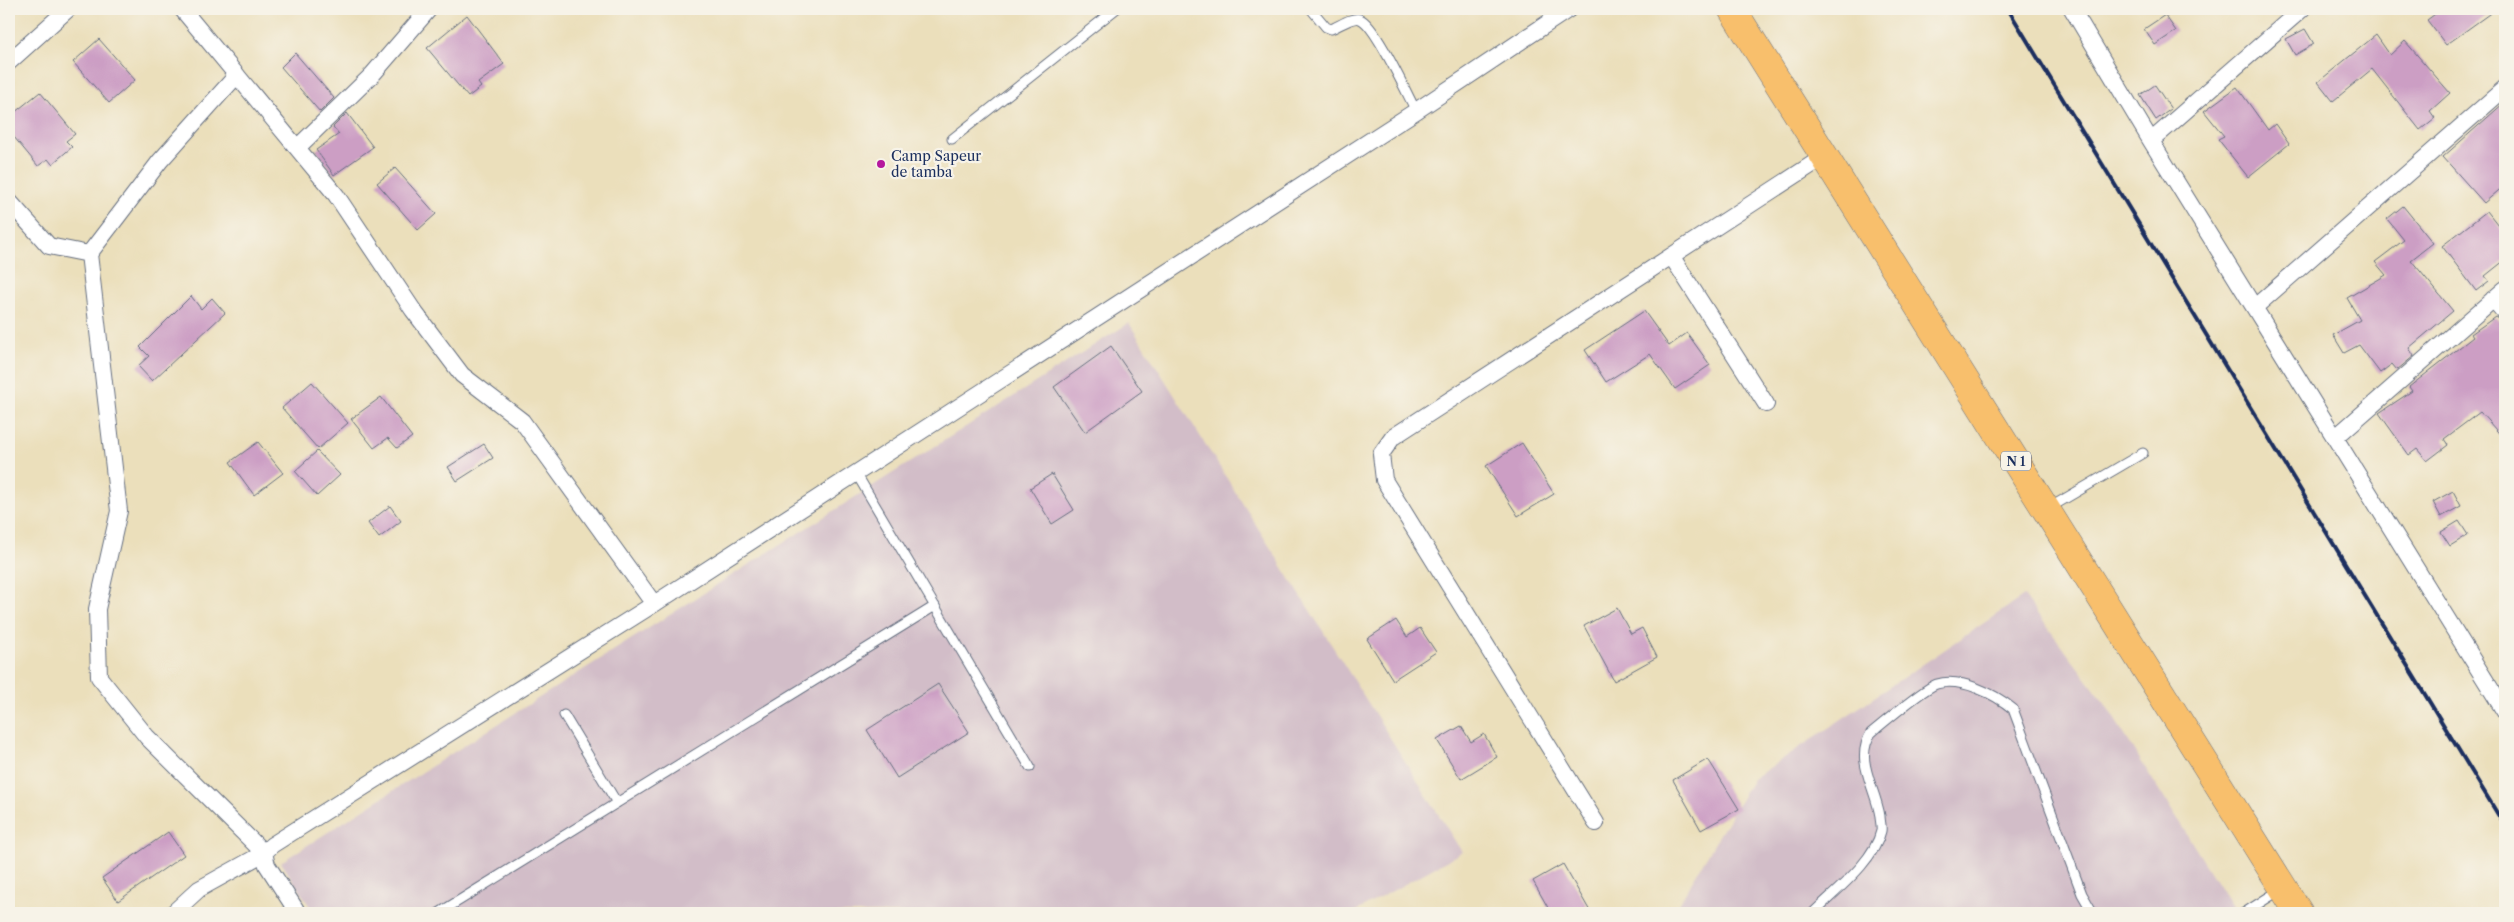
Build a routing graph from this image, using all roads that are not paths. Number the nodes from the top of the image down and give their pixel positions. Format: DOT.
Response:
graph roads {
  1 [pos="68,9"];
  2 [pos="182,9"];
  3 [pos="429,9"];
  4 [pos="1116,9"];
  5 [pos="1311,9"];
  6 [pos="1569,9"];
  7 [pos="1732,9"];
  8 [pos="2072,9"];
  9 [pos="2302,9"];
  10 [pos="11,56"];
  11 [pos="237,75"];
  12 [pos="2505,88"];
  13 [pos="1416,111"];
  14 [pos="952,139"];
  15 [pos="2151,141"];
  16 [pos="297,148"];
  17 [pos="1825,156"];
  18 [pos="9,201"];
  19 [pos="89,254"];
  20 [pos="1672,257"];
  21 [pos="2499,294"];
  22 [pos="2255,308"];
  23 [pos="2505,314"];
  24 [pos="1766,404"];
  25 [pos="2336,437"];
  26 [pos="2142,453"];
  27 [pos="856,473"];
  28 [pos="2046,510"];
  29 [pos="654,604"];
  30 [pos="935,606"];
  31 [pos="2505,712"];
  32 [pos="564,715"];
  33 [pos="1030,767"];
  34 [pos="617,803"];
  35 [pos="1596,823"];
  36 [pos="264,853"];
  37 [pos="2283,888"];
  38 [pos="173,913"];
  39 [pos="298,913"];
  40 [pos="439,913"];
  41 [pos="1813,913"];
  42 [pos="2093,913"];
  43 [pos="2244,913"];
  44 [pos="2299,913"];
  1 -- 10 [label="street"];
  2 -- 11 [label="street"];
  3 -- 16 [label="street"];
  4 -- 14 [label="lane"];
  5 -- 13 [label="lane"];
  6 -- 13 [label="street"];
  7 -- 17 [label="highway, N 1"];
  8 -- 15 [label="street"];
  9 -- 15 [label="street"];
  11 -- 16 [label="street"];
  11 -- 19 [label="street"];
  12 -- 22 [label="street"];
  13 -- 27 [label="street"];
  15 -- 22 [label="street"];
  16 -- 29 [label="street"];
  17 -- 20 [label="street"];
  17 -- 28 [label="highway, N 1"];
  18 -- 19 [label="street"];
  19 -- 36 [label="street"];
  20 -- 24 [label="street"];
  20 -- 35 [label="street"];
  21 -- 23 [label="street"];
  21 -- 25 [label="street"];
  22 -- 25 [label="street"];
  25 -- 31 [label="street"];
  26 -- 28 [label="lane"];
  27 -- 29 [label="street"];
  27 -- 30 [label="lane"];
  28 -- 37 [label="highway, N 1"];
  29 -- 36 [label="street"];
  30 -- 33 [label="lane"];
  30 -- 34 [label="lane"];
  32 -- 34 [label="lane"];
  34 -- 40 [label="lane"];
  36 -- 38 [label="street"];
  36 -- 39 [label="street"];
  37 -- 43 [label="lane"];
  37 -- 44 [label="highway, N 1"];
  41 -- 42 [label="lane"];
}
